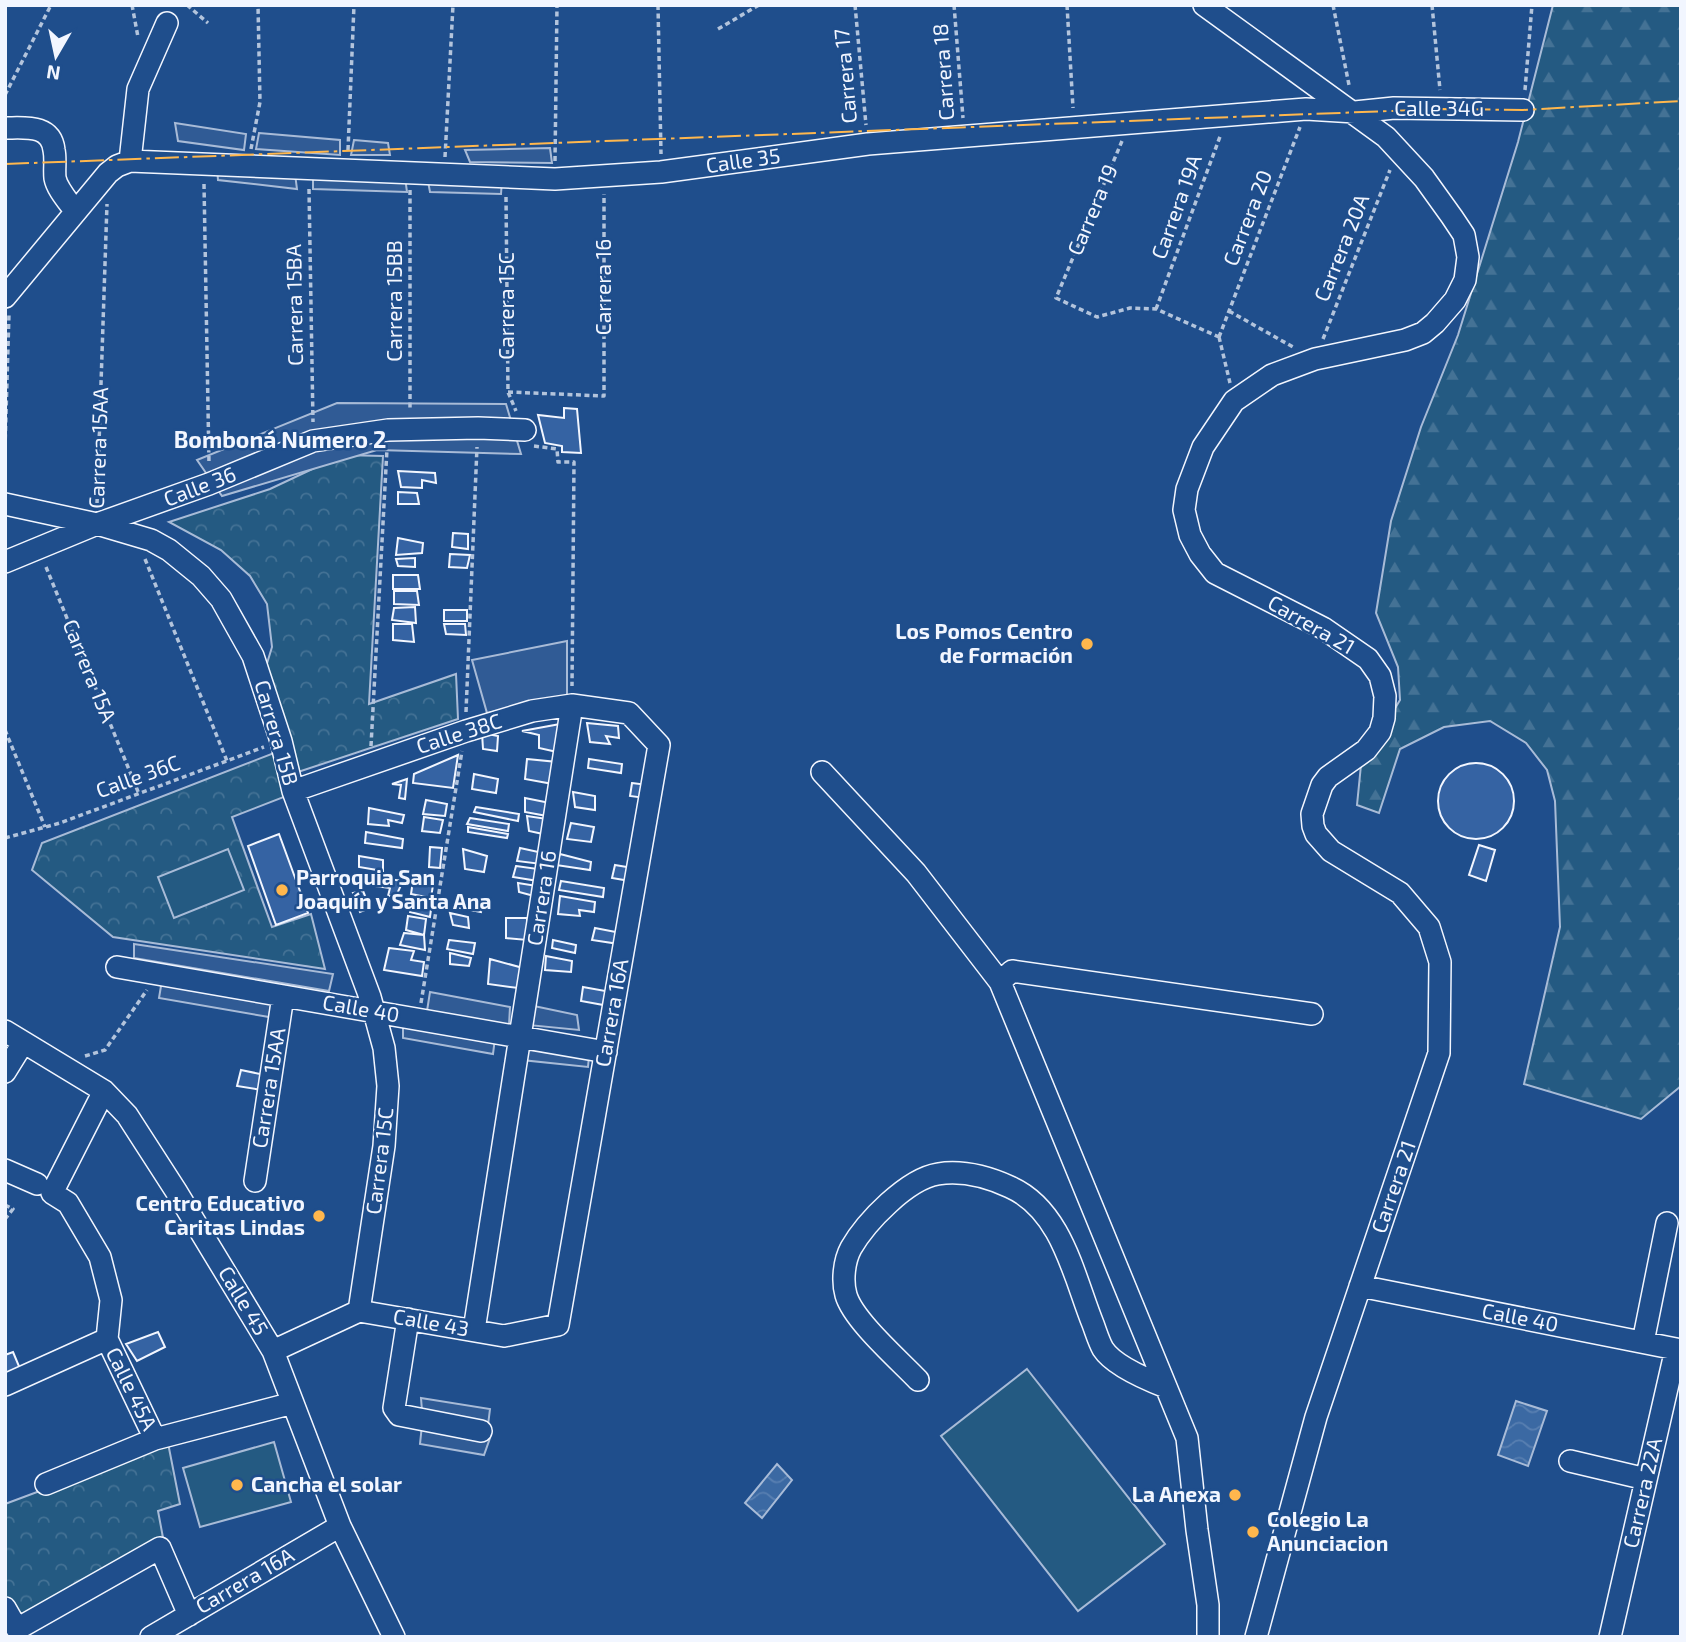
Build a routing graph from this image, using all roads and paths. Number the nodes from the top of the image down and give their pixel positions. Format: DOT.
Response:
graph roads {
  1 [pos="51,5"];
  2 [pos="132,5"];
  3 [pos="187,5"];
  4 [pos="258,5"];
  5 [pos="354,5"];
  6 [pos="453,5"];
  7 [pos="557,5"];
  8 [pos="658,5"];
  9 [pos="759,5"];
  10 [pos="855,5"];
  11 [pos="954,5"];
  12 [pos="1067,5"];
  13 [pos="1204,5"];
  14 [pos="1333,5"];
  15 [pos="1433,5"];
  16 [pos="1532,5"];
  17 [pos="167,23"];
  18 [pos="208,23"];
  19 [pos="718,29"];
  20 [pos="153,54"];
  21 [pos="5,95"];
  22 [pos="1307,109"];
  23 [pos="1442,109"];
  24 [pos="1523,110"];
  25 [pos="1355,112"];
  26 [pos="1228,116"];
  27 [pos="1130,123"];
  28 [pos="5,128"];
  29 [pos="1074,128"];
  30 [pos="964,136"];
  31 [pos="867,144"];
  32 [pos="1398,149"];
  33 [pos="130,161"];
  34 [pos="204,164"];
  35 [pos="248,166"];
  36 [pos="308,169"];
  37 [pos="347,170"];
  38 [pos="661,172"];
  39 [pos="108,173"];
  40 [pos="410,173"];
  41 [pos="444,175"];
  42 [pos="506,177"];
  43 [pos="604,177"];
  44 [pos="555,179"];
  45 [pos="75,211"];
  46 [pos="8,294"];
  47 [pos="1156,309"];
  48 [pos="1229,311"];
  49 [pos="1219,337"];
  50 [pos="1315,359"];
  51 [pos="508,393"];
  52 [pos="1234,401"];
  53 [pos="410,429"];
  54 [pos="388,430"];
  55 [pos="525,430"];
  56 [pos="313,441"];
  57 [pos="5,448"];
  58 [pos="209,484"];
  59 [pos="5,504"];
  60 [pos="97,524"];
  61 [pos="38,548"];
  62 [pos="144,557"];
  63 [pos="5,562"];
  64 [pos="572,705"];
  65 [pos="629,713"];
  66 [pos="5,730"];
  67 [pos="281,741"];
  68 [pos="228,761"];
  69 [pos="370,765"];
  70 [pos="822,772"];
  71 [pos="293,791"];
  72 [pos="139,794"];
  73 [pos="45,827"];
  74 [pos="5,838"];
  75 [pos="117,967"];
  76 [pos="158,974"];
  77 [pos="1000,982"];
  78 [pos="283,996"];
  79 [pos="374,1012"];
  80 [pos="1312,1014"];
  81 [pos="520,1038"];
  82 [pos="10,1052"];
  83 [pos="606,1052"];
  84 [pos="58,1063"];
  85 [pos="104,1091"];
  86 [pos="5,1170"];
  87 [pos="254,1181"];
  88 [pos="44,1188"];
  89 [pos="5,1205"];
  90 [pos="5,1219"];
  91 [pos="1667,1223"];
  92 [pos="1360,1286"];
  93 [pos="359,1311"];
  94 [pos="408,1319"];
  95 [pos="474,1331"];
  96 [pos="504,1336"];
  97 [pos="107,1339"];
  98 [pos="1643,1342"];
  99 [pos="1678,1349"];
  100 [pos="273,1351"];
  101 [pos="918,1380"];
  102 [pos="5,1385"];
  103 [pos="1166,1387"];
  104 [pos="293,1403"];
  105 [pos="481,1431"];
  106 [pos="155,1439"];
  107 [pos="1570,1461"];
  108 [pos="1646,1479"];
  109 [pos="46,1484"];
  110 [pos="340,1526"];
  111 [pos="5,1608"];
  112 [pos="189,1615"];
  113 [pos="151,1637"];
  114 [pos="394,1637"];
  115 [pos="1208,1637"];
  116 [pos="1256,1637"];
  117 [pos="1610,1637"];
  1 -- 21 [label="path"];
  2 -- 20 [label="path"];
  3 -- 18 [label="path"];
  4 -- 35 [label="path"];
  5 -- 37 [label="path"];
  6 -- 41 [label="path"];
  7 -- 44 [label="path"];
  8 -- 38 [label="path"];
  9 -- 19 [label="path"];
  10 -- 31 [label="path, Carrera 17"];
  11 -- 30 [label="path, Carrera 18"];
  12 -- 29 [label="path"];
  13 -- 25 [label="street"];
  14 -- 25 [label="path"];
  15 -- 23 [label="path"];
  16 -- 24 [label="path"];
  17 -- 20 [label="street"];
  20 -- 33 [label="street"];
  22 -- 25 [label="street, Calle 35"];
  22 -- 26 [label="street, Calle 35"];
  22 -- 48 [label="path, Carrera 20"];
  23 -- 24 [label="street, Calle 34G"];
  23 -- 25 [label="street, Calle 34G"];
  25 -- 32 [label="street, Carrera 21"];
  26 -- 27 [label="street, Calle 35"];
  26 -- 47 [label="path, Carrera 19A"];
  27 -- 29 [label="street, Calle 35"];
  27 -- 47 [label="path, Carrera 19"];
  28 -- 45 [label="street"];
  29 -- 30 [label="street, Calle 35"];
  30 -- 31 [label="street, Calle 35"];
  31 -- 38 [label="street, Calle 35"];
  32 -- 50 [label="path, Carrera 20A"];
  32 -- 50 [label="street, Carrera 21"];
  33 -- 34 [label="street, Calle 35"];
  33 -- 39 [label="street"];
  34 -- 35 [label="street, Calle 35"];
  34 -- 58 [label="path"];
  35 -- 36 [label="street, Calle 35"];
  36 -- 37 [label="street, Calle 35"];
  36 -- 56 [label="path, Carrera 15BA"];
  37 -- 40 [label="street, Calle 35"];
  38 -- 43 [label="street, Calle 35"];
  39 -- 45 [label="street"];
  39 -- 60 [label="path, Carrera 15AA"];
  40 -- 41 [label="street, Calle 35"];
  40 -- 53 [label="path, Carrera 15BB"];
  41 -- 42 [label="street, Calle 35"];
  42 -- 44 [label="street, Calle 35"];
  42 -- 51 [label="path, Carrera 15C"];
  43 -- 44 [label="street, Calle 35"];
  43 -- 51 [label="path, Carrera 16"];
  45 -- 46 [label="street"];
  46 -- 57 [label="path"];
  47 -- 49 [label="path"];
  48 -- 49 [label="path, Carrera 20"];
  48 -- 50 [label="path"];
  49 -- 52 [label="path"];
  50 -- 52 [label="street, Carrera 21"];
  51 -- 55 [label="path, Carrera 15C"];
  52 -- 92 [label="street, Carrera 21"];
  53 -- 54 [label="street, Calle 36"];
  53 -- 55 [label="street, Calle 36"];
  54 -- 56 [label="street, Calle 36"];
  54 -- 69 [label="path"];
  55 -- 64 [label="path"];
  56 -- 58 [label="street, Calle 36"];
  58 -- 60 [label="street, Calle 36"];
  59 -- 60 [label="street"];
  60 -- 61 [label="street, Calle 36"];
  60 -- 67 [label="street, Carrera 15B"];
  61 -- 63 [label="street, Calle 36"];
  61 -- 72 [label="path, Carrera 15A"];
  62 -- 68 [label="path"];
  64 -- 65 [label="street, Calle 38C"];
  64 -- 69 [label="street, Calle 38C"];
  64 -- 81 [label="street, Carrera 16"];
  65 -- 83 [label="street, Carrera 16A"];
  66 -- 73 [label="path"];
  67 -- 68 [label="path, Calle 36C"];
  67 -- 71 [label="street, Carrera 15B"];
  68 -- 72 [label="path, Calle 36C"];
  69 -- 71 [label="street, Calle 38C"];
  70 -- 77 [label="street"];
  71 -- 79 [label="street, Carrera 15B"];
  72 -- 73 [label="path, Calle 36C"];
  73 -- 74 [label="path, Calle 36C"];
  75 -- 76 [label="street, Calle 40"];
  76 -- 78 [label="street, Calle 40"];
  76 -- 84 [label="path"];
  77 -- 80 [label="street"];
  77 -- 103 [label="street"];
  78 -- 79 [label="street, Calle 40"];
  78 -- 87 [label="street, Carrera 15AA"];
  79 -- 81 [label="street, Calle 40"];
  79 -- 93 [label="street, Carrera 15C"];
  81 -- 83 [label="street, Calle 40"];
  81 -- 95 [label="street, Carrera 16"];
  82 -- 84 [label="street, Calle 45"];
  83 -- 96 [label="street, Carrera 16A"];
  84 -- 85 [label="street, Calle 45"];
  85 -- 88 [label="street"];
  85 -- 100 [label="street, Calle 45"];
  86 -- 88 [label="street"];
  88 -- 97 [label="street"];
  89 -- 90 [label="path"];
  91 -- 98 [label="street"];
  92 -- 98 [label="street, Calle 40"];
  92 -- 116 [label="street, Carrera 21"];
  93 -- 94 [label="street, Calle 43"];
  93 -- 100 [label="street"];
  94 -- 95 [label="street, Calle 43"];
  94 -- 105 [label="street"];
  95 -- 96 [label="street, Calle 43"];
  97 -- 102 [label="street"];
  97 -- 106 [label="street, Calle 45A"];
  98 -- 99 [label="street, Calle 40"];
  99 -- 108 [label="street, Carrera 22A"];
  100 -- 104 [label="street, Calle 45"];
  101 -- 103 [label="street"];
  103 -- 115 [label="street"];
  104 -- 106 [label="street"];
  104 -- 110 [label="street, Calle 45"];
  106 -- 109 [label="street"];
  107 -- 108 [label="street"];
  108 -- 117 [label="street, Carrera 22A"];
  110 -- 112 [label="street, Carrera 16A"];
  110 -- 114 [label="street, Calle 45"];
  111 -- 112 [label="street"];
  112 -- 113 [label="street, Carrera 16A"];
}
